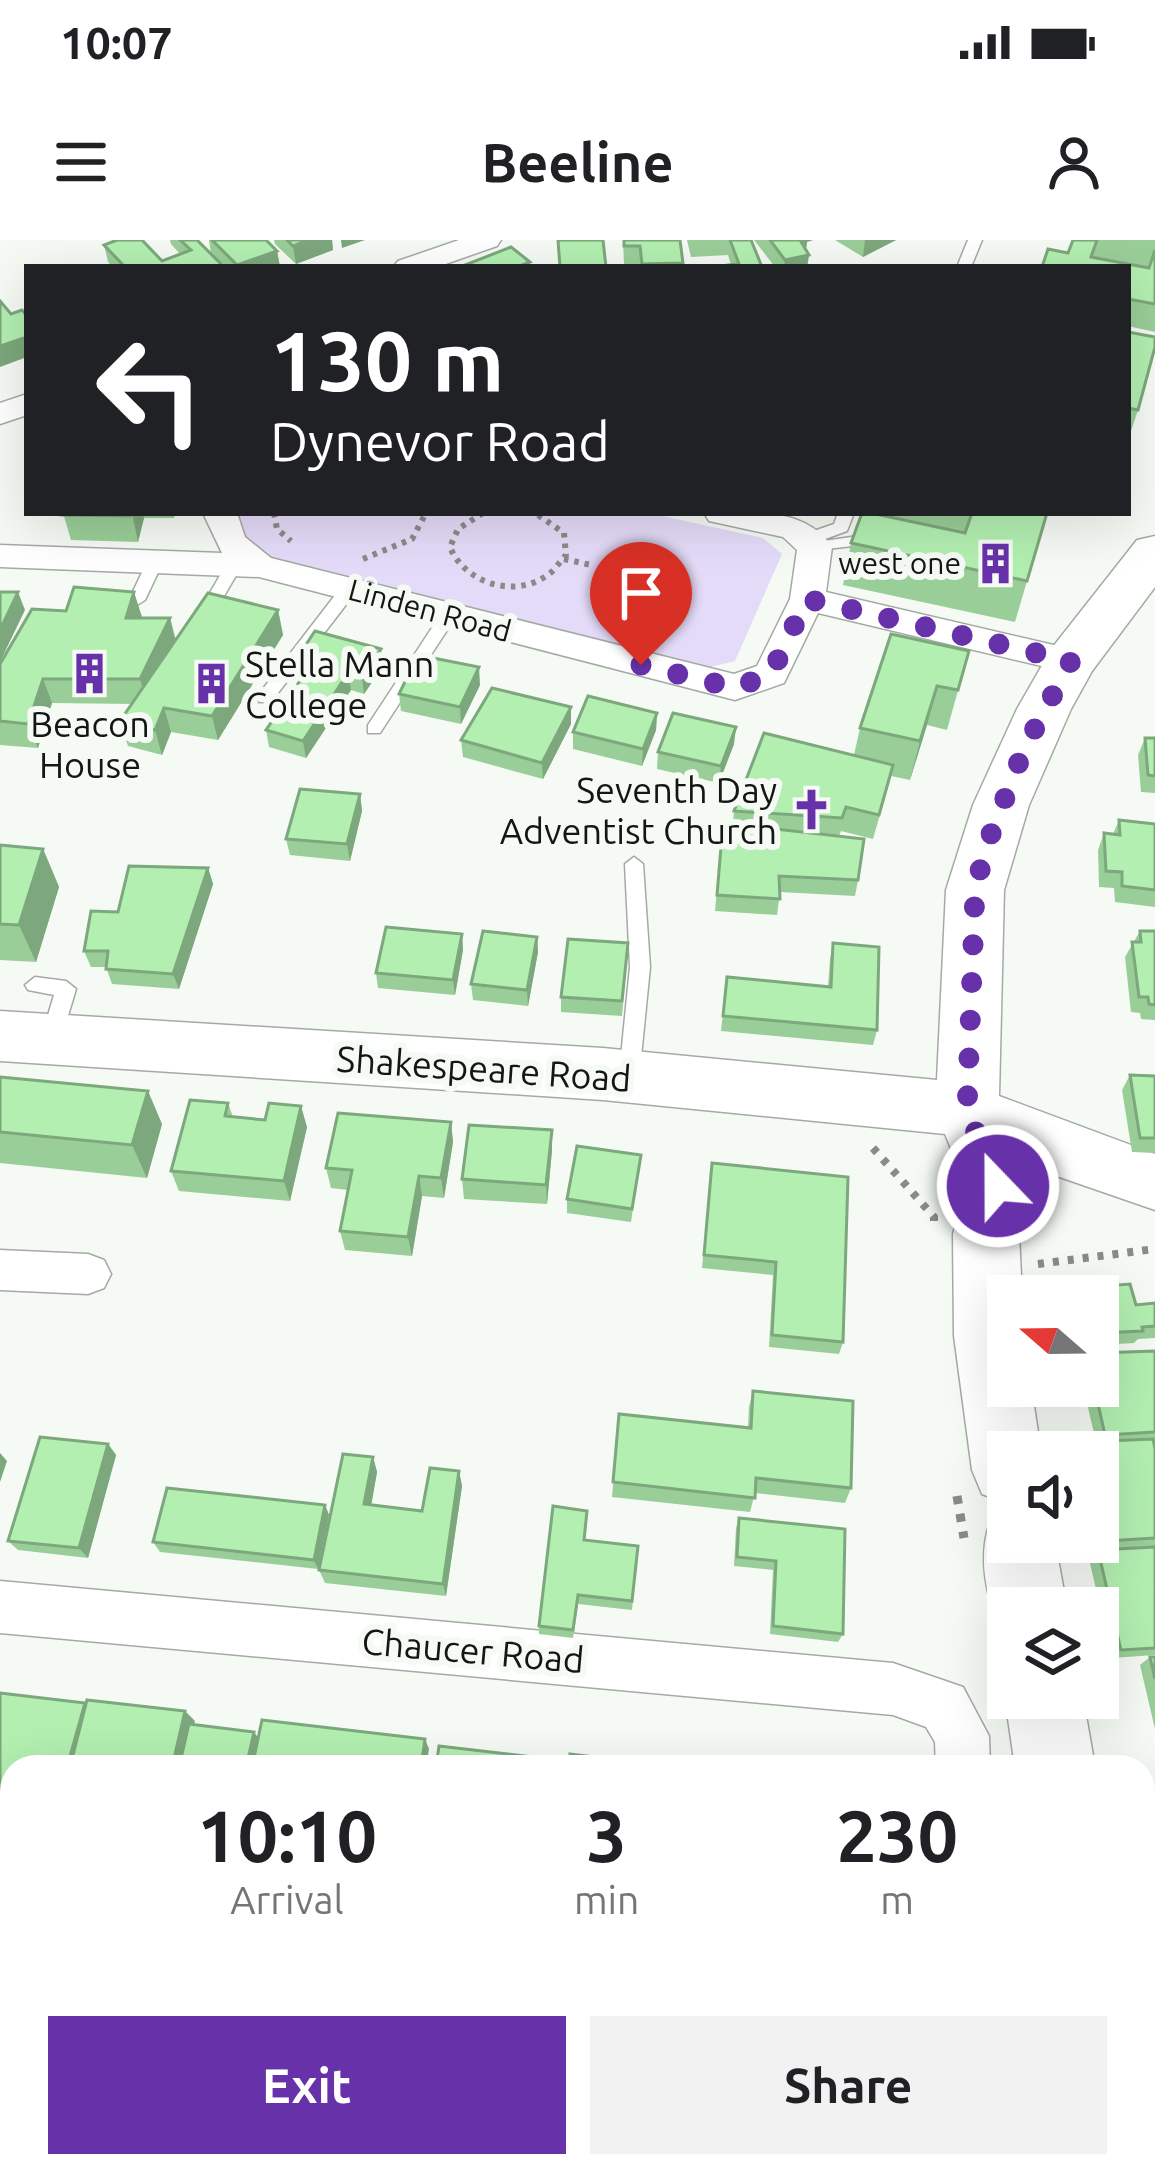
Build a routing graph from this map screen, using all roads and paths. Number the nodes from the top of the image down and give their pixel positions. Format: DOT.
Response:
graph roads {
  1 [pos="488,240"];
  2 [pos="417,264"];
  3 [pos="221,516"];
  4 [pos="425,516"];
  5 [pos="478,516"];
  6 [pos="539,516"];
  7 [pos="735,516"];
  8 [pos="845,516"];
  9 [pos="873,516"];
  10 [pos="813,543"];
  11 [pos="1155,552"];
  12 [pos="0,556"];
  13 [pos="564,559"];
  14 [pos="154,564"];
  15 [pos="591,565"];
  16 [pos="247,566"];
  17 [pos="348,573"];
  18 [pos="807,599"];
  19 [pos="137,600"];
  20 [pos="448,615"];
  21 [pos="199,625"];
  22 [pos="1071,661"];
  23 [pos="265,698"];
  24 [pos="374,730"];
  25 [pos="634,864"];
  26 [pos="29,1020"];
  27 [pos="629,1077"];
  28 [pos="967,1111"];
  29 [pos="866,1140"];
  30 [pos="998,1186"];
  31 [pos="1155,1186"];
  32 [pos="936,1240"];
  33 [pos="1155,1249"];
  34 [pos="1031,1267"];
  35 [pos="0,1270"];
  36 [pos="88,1274"];
  37 [pos="1004,1431"];
  38 [pos="0,1606"];
  39 [pos="1047,1719"];
  40 [pos="963,1755"];
  41 [pos="1053,1755"];
  1 -- 2 [label="street"];
  3 -- 16 [label="street"];
  4 -- 17 [label="path"];
  5 -- 13 [label="path"];
  6 -- 13 [label="path"];
  7 -- 10 [label="street"];
  8 -- 10 [label="lane"];
  9 -- 10 [label="lane"];
  10 -- 18 [label="street, Linden Road"];
  11 -- 22 [label="main road"];
  12 -- 14 [label="street, Linden Road"];
  13 -- 15 [label="path"];
  14 -- 16 [label="street, Linden Road"];
  14 -- 19 [label="lane"];
  16 -- 17 [label="street, Linden Road"];
  16 -- 21 [label="lane"];
  17 -- 20 [label="street, Linden Road"];
  17 -- 23 [label="lane"];
  18 -- 20 [label="street, Linden Road"];
  18 -- 22 [label="street"];
  20 -- 24 [label="lane"];
  22 -- 28 [label="main road"];
  25 -- 27 [label="lane"];
  26 -- 27 [label="main road, Shakespeare Road"];
  27 -- 28 [label="main road, Shakespeare Road"];
  28 -- 30 [label="main road"];
  28 -- 31 [label="main road, Shakespeare Road"];
  29 -- 32 [label="path"];
  30 -- 31 [label="main road"];
  30 -- 37 [label="main road"];
  33 -- 34 [label="path"];
  35 -- 36 [label="street"];
  38 -- 40 [label="street, Chaucer Road"];
  39 -- 41 [label="main road"];
}
